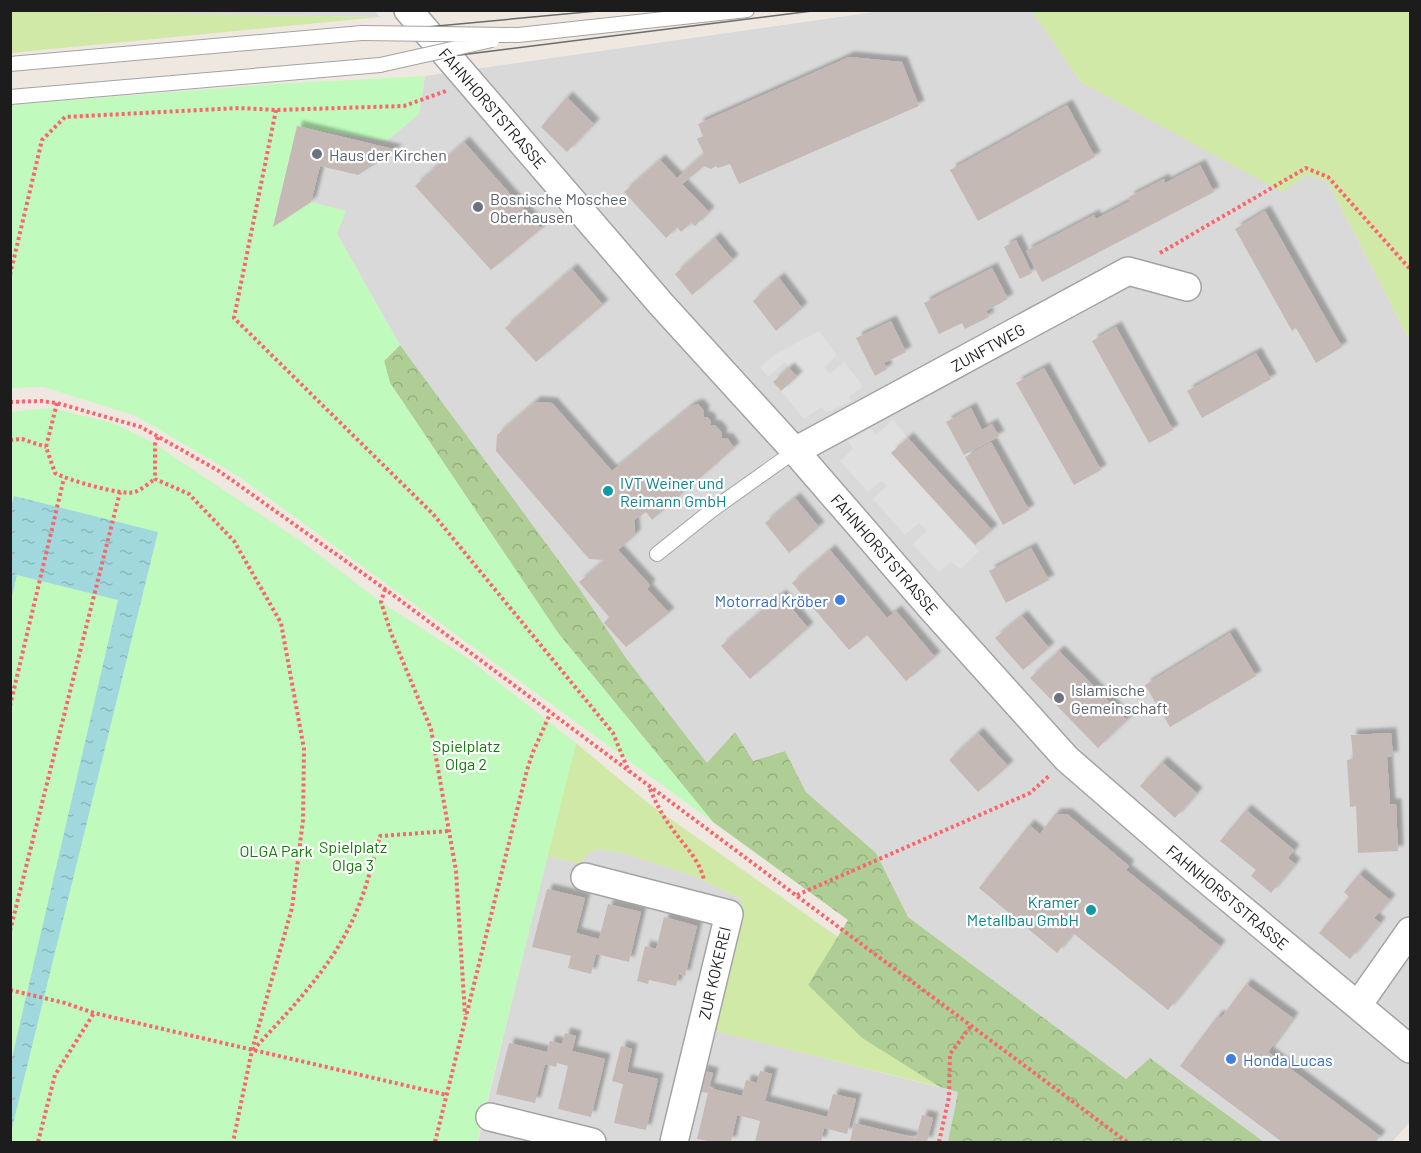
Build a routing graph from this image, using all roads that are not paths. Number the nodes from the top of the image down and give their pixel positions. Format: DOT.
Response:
graph roads {
  1 [pos="408,10"];
  2 [pos="747,10"];
  3 [pos="518,35"];
  4 [pos="10,64"];
  5 [pos="10,97"];
  6 [pos="1186,287"];
  7 [pos="795,451"];
  8 [pos="657,554"];
  9 [pos="585,877"];
  10 [pos="1410,931"];
  11 [pos="1358,1005"];
  12 [pos="1410,1049"];
  13 [pos="490,1118"];
  14 [pos="592,1143"];
  15 [pos="674,1143"];
  1 -- 7 [label="street, FAHNHORSTSTRASSE"];
  2 -- 3 [label="lane"];
  3 -- 4 [label="lane, bridge"];
  3 -- 5 [label="lane, bridge"];
  6 -- 7 [label="street, ZUNFTWEG"];
  7 -- 8 [label="lane"];
  7 -- 11 [label="street, FAHNHORSTSTRASSE"];
  9 -- 15 [label="street, ZUR KOKEREI"];
  10 -- 11 [label="street"];
  11 -- 12 [label="street, FAHNHORSTSTRASSE"];
  13 -- 14 [label="street"];
}
